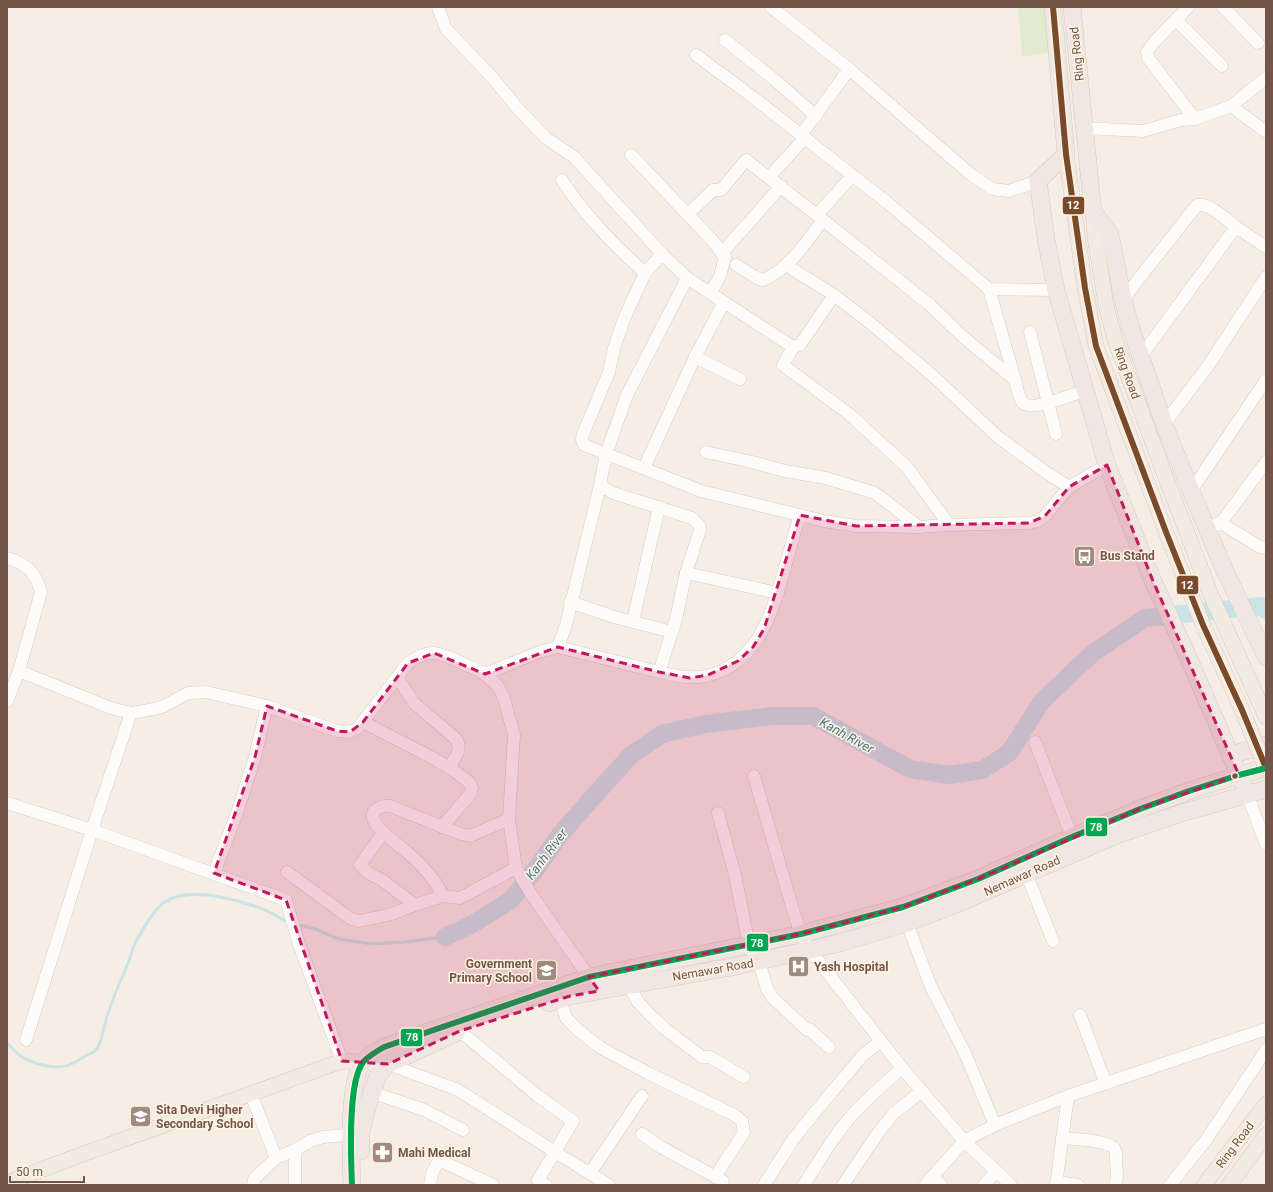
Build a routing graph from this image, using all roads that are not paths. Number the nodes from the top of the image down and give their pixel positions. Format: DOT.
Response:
graph roads {
  1 [pos="438,7"];
  2 [pos="770,7"];
  3 [pos="1053,7"];
  4 [pos="1072,7"];
  5 [pos="1188,7"];
  6 [pos="1223,7"];
  7 [pos="1176,20"];
  8 [pos="725,40"];
  9 [pos="1258,43"];
  10 [pos="696,55"];
  11 [pos="1222,66"];
  12 [pos="848,68"];
  13 [pos="1266,78"];
  14 [pos="1231,106"];
  15 [pos="816,116"];
  16 [pos="1195,119"];
  17 [pos="1085,128"];
  18 [pos="1266,132"];
  19 [pos="803,137"];
  20 [pos="631,154"];
  21 [pos="1066,154"];
  22 [pos="852,176"];
  23 [pos="769,177"];
  24 [pos="562,180"];
  25 [pos="1038,181"];
  26 [pos="781,186"];
  27 [pos="1093,212"];
  28 [pos="688,214"];
  29 [pos="820,217"];
  30 [pos="1236,227"];
  31 [pos="1266,248"];
  32 [pos="722,253"];
  33 [pos="662,254"];
  34 [pos="736,265"];
  35 [pos="786,265"];
  36 [pos="645,274"];
  37 [pos="1266,277"];
  38 [pos="687,278"];
  39 [pos="989,289"];
  40 [pos="1056,290"];
  41 [pos="710,292"];
  42 [pos="834,295"];
  43 [pos="1123,299"];
  44 [pos="724,302"];
  45 [pos="1030,332"];
  46 [pos="793,347"];
  47 [pos="1141,356"];
  48 [pos="695,357"];
  49 [pos="740,379"];
  50 [pos="1015,380"];
  51 [pos="1266,380"];
  52 [pos="1086,390"];
  53 [pos="1048,403"];
  54 [pos="1164,424"];
  55 [pos="1056,434"];
  56 [pos="706,452"];
  57 [pos="606,454"];
  58 [pos="1266,462"];
  59 [pos="1107,465"];
  60 [pos="644,468"];
  61 [pos="600,486"];
  62 [pos="1069,487"];
  63 [pos="1191,491"];
  64 [pos="659,507"];
  65 [pos="800,516"];
  66 [pos="949,525"];
  67 [pos="1214,526"];
  68 [pos="919,527"];
  69 [pos="1266,548"];
  70 [pos="7,558"];
  71 [pos="686,573"];
  72 [pos="778,593"];
  73 [pos="570,602"];
  74 [pos="633,621"];
  75 [pos="672,632"];
  76 [pos="553,648"];
  77 [pos="1266,656"];
  78 [pos="20,671"];
  79 [pos="660,672"];
  80 [pos="397,677"];
  81 [pos="492,680"];
  82 [pos="7,701"];
  83 [pos="267,706"];
  84 [pos="131,712"];
  85 [pos="1266,717"];
  86 [pos="363,722"];
  87 [pos="1035,742"];
  88 [pos="1266,745"];
  89 [pos="1231,755"];
  90 [pos="449,768"];
  91 [pos="1266,768"];
  92 [pos="1239,775"];
  93 [pos="754,776"];
  94 [pos="1266,789"];
  95 [pos="1247,794"];
  96 [pos="7,803"];
  97 [pos="718,813"];
  98 [pos="1261,816"];
  99 [pos="509,819"];
  100 [pos="442,827"];
  101 [pos="1115,828"];
  102 [pos="92,830"];
  103 [pos="383,833"];
  104 [pos="1072,837"];
  105 [pos="1266,844"];
  106 [pos="1041,859"];
  107 [pos="516,868"];
  108 [pos="287,872"];
  109 [pos="214,873"];
  110 [pos="1026,873"];
  111 [pos="443,896"];
  112 [pos="415,905"];
  113 [pos="905,915"];
  114 [pos="801,934"];
  115 [pos="1053,941"];
  116 [pos="749,945"];
  117 [pos="809,949"];
  118 [pos="759,962"];
  119 [pos="589,977"];
  120 [pos="629,986"];
  121 [pos="599,991"];
  122 [pos="560,999"];
  123 [pos="1080,1015"];
  124 [pos="1266,1029"];
  125 [pos="460,1030"];
  126 [pos="26,1040"];
  127 [pos="880,1041"];
  128 [pos="829,1047"];
  129 [pos="1266,1050"];
  130 [pos="342,1061"];
  131 [pos="363,1062"];
  132 [pos="388,1064"];
  133 [pos="902,1068"];
  134 [pos="744,1077"];
  135 [pos="1106,1084"];
  136 [pos="372,1092"];
  137 [pos="922,1092"];
  138 [pos="251,1094"];
  139 [pos="642,1096"];
  140 [pos="1068,1096"];
  141 [pos="1266,1104"];
  142 [pos="995,1125"];
  143 [pos="463,1130"];
  144 [pos="642,1134"];
  145 [pos="356,1135"];
  146 [pos="1266,1135"];
  147 [pos="1062,1138"];
  148 [pos="964,1141"];
  149 [pos="295,1150"];
  150 [pos="555,1152"];
  151 [pos="276,1158"];
  152 [pos="996,1171"];
  153 [pos="590,1173"];
  154 [pos="928,1181"];
  155 [pos="16,1182"];
  156 [pos="722,1182"];
  157 [pos="540,1183"];
  158 [pos="1056,1183"];
  159 [pos="253,1185"];
  160 [pos="295,1185"];
  161 [pos="352,1185"];
  162 [pos="361,1185"];
  163 [pos="430,1185"];
  164 [pos="493,1185"];
  165 [pos="609,1185"];
  166 [pos="764,1185"];
  167 [pos="804,1185"];
  168 [pos="843,1185"];
  169 [pos="941,1185"];
  170 [pos="984,1185"];
  171 [pos="1011,1185"];
  172 [pos="1078,1185"];
  173 [pos="1115,1185"];
  174 [pos="1170,1185"];
  175 [pos="1204,1185"];
  176 [pos="1229,1185"];
  1 -- 33 [label="street"];
  2 -- 12 [label="street"];
  3 -- 21 [label="highway, Ring Road"];
  4 -- 17 [label="highway, Ring Road"];
  5 -- 7 [label="street"];
  6 -- 9 [label="street"];
  7 -- 11 [label="street"];
  7 -- 16 [label="street"];
  8 -- 15 [label="street"];
  10 -- 19 [label="street"];
  12 -- 15 [label="street"];
  12 -- 25 [label="street"];
  13 -- 14 [label="street"];
  14 -- 16 [label="street"];
  14 -- 18 [label="street"];
  15 -- 19 [label="street"];
  16 -- 17 [label="street"];
  17 -- 27 [label="highway, Ring Road"];
  19 -- 22 [label="street"];
  19 -- 23 [label="street"];
  20 -- 28 [label="street"];
  21 -- 25 [label="highway"];
  21 -- 91 [label="main road, Ring Road, bridge"];
  22 -- 29 [label="street"];
  22 -- 39 [label="street"];
  23 -- 26 [label="street"];
  23 -- 28 [label="street"];
  24 -- 36 [label="street"];
  25 -- 40 [label="highway"];
  26 -- 29 [label="street"];
  26 -- 32 [label="street"];
  27 -- 43 [label="highway"];
  27 -- 85 [label="main road, Ring Road"];
  28 -- 32 [label="street"];
  29 -- 35 [label="street"];
  29 -- 50 [label="street"];
  30 -- 31 [label="street"];
  30 -- 43 [label="street"];
  30 -- 47 [label="street"];
  32 -- 41 [label="street"];
  33 -- 36 [label="street"];
  33 -- 38 [label="street"];
  34 -- 35 [label="street"];
  35 -- 42 [label="street"];
  36 -- 57 [label="street"];
  37 -- 54 [label="street"];
  38 -- 41 [label="street"];
  38 -- 57 [label="street"];
  39 -- 40 [label="street"];
  39 -- 50 [label="street"];
  40 -- 52 [label="highway"];
  41 -- 44 [label="street"];
  42 -- 46 [label="street"];
  42 -- 62 [label="street"];
  43 -- 47 [label="highway"];
  44 -- 46 [label="street"];
  44 -- 48 [label="street"];
  45 -- 53 [label="street"];
  46 -- 66 [label="street"];
  47 -- 54 [label="highway"];
  48 -- 49 [label="street"];
  48 -- 60 [label="street"];
  50 -- 53 [label="street"];
  51 -- 63 [label="street"];
  52 -- 53 [label="street"];
  52 -- 59 [label="highway"];
  53 -- 55 [label="street"];
  54 -- 63 [label="highway"];
  56 -- 68 [label="street"];
  57 -- 60 [label="street"];
  57 -- 61 [label="street"];
  58 -- 67 [label="street"];
  59 -- 62 [label="street"];
  59 -- 89 [label="highway"];
  60 -- 65 [label="street"];
  61 -- 64 [label="street"];
  61 -- 73 [label="street"];
  62 -- 66 [label="street"];
  63 -- 67 [label="highway"];
  64 -- 71 [label="street"];
  64 -- 74 [label="street"];
  65 -- 68 [label="street"];
  65 -- 72 [label="street"];
  66 -- 68 [label="street"];
  67 -- 69 [label="street"];
  67 -- 77 [label="highway"];
  70 -- 78 [label="street"];
  71 -- 72 [label="street"];
  71 -- 75 [label="street"];
  72 -- 79 [label="street"];
  73 -- 74 [label="street"];
  73 -- 76 [label="street"];
  74 -- 75 [label="street"];
  75 -- 79 [label="street"];
  76 -- 79 [label="street"];
  76 -- 81 [label="street"];
  78 -- 82 [label="street"];
  78 -- 84 [label="street"];
  80 -- 81 [label="street"];
  80 -- 86 [label="street"];
  80 -- 90 [label="street"];
  81 -- 99 [label="street"];
  83 -- 84 [label="street"];
  83 -- 86 [label="street"];
  83 -- 109 [label="street"];
  84 -- 102 [label="street"];
  86 -- 90 [label="street"];
  87 -- 104 [label="street"];
  88 -- 89 [label="highway"];
  89 -- 92 [label="highway"];
  90 -- 100 [label="street"];
  91 -- 92 [label="highway, Nemawar Road"];
  92 -- 95 [label="highway"];
  92 -- 101 [label="highway, Nemawar Road"];
  93 -- 114 [label="street"];
  94 -- 95 [label="highway, Nemawar Road"];
  95 -- 98 [label="street"];
  95 -- 101 [label="highway, Nemawar Road"];
  96 -- 102 [label="street"];
  97 -- 116 [label="street"];
  98 -- 105 [label="street"];
  99 -- 100 [label="street"];
  99 -- 107 [label="street"];
  100 -- 103 [label="street"];
  101 -- 104 [label="highway, Nemawar Road"];
  101 -- 106 [label="highway, Nemawar Road"];
  102 -- 109 [label="street"];
  102 -- 126 [label="street"];
  103 -- 111 [label="street"];
  103 -- 112 [label="street"];
  104 -- 106 [label="highway, Nemawar Road"];
  106 -- 110 [label="highway, Nemawar Road"];
  106 -- 113 [label="highway, Nemawar Road"];
  107 -- 111 [label="street"];
  107 -- 119 [label="street"];
  108 -- 112 [label="street"];
  109 -- 130 [label="street"];
  110 -- 113 [label="highway, Nemawar Road"];
  110 -- 115 [label="street"];
  111 -- 112 [label="street"];
  113 -- 114 [label="highway"];
  113 -- 117 [label="highway, Nemawar Road"];
  113 -- 142 [label="street"];
  114 -- 116 [label="highway"];
  114 -- 117 [label="street"];
  116 -- 118 [label="street"];
  116 -- 119 [label="highway"];
  117 -- 118 [label="highway, Nemawar Road"];
  117 -- 127 [label="street"];
  118 -- 120 [label="highway, Nemawar Road"];
  118 -- 128 [label="street"];
  119 -- 121 [label="street"];
  119 -- 131 [label="highway"];
  120 -- 121 [label="highway, Nemawar Road"];
  120 -- 134 [label="street"];
  121 -- 122 [label="highway, Nemawar Road"];
  122 -- 125 [label="highway, Nemawar Road"];
  122 -- 156 [label="street"];
  123 -- 135 [label="street"];
  124 -- 135 [label="street"];
  125 -- 132 [label="highway, Nemawar Road"];
  125 -- 150 [label="street"];
  127 -- 133 [label="street"];
  127 -- 166 [label="street"];
  129 -- 174 [label="street"];
  130 -- 131 [label="main road"];
  130 -- 138 [label="main road"];
  131 -- 132 [label="main road"];
  131 -- 145 [label="highway, Nemawar Road"];
  132 -- 136 [label="highway, Nemawar Road"];
  132 -- 150 [label="street"];
  133 -- 137 [label="street"];
  133 -- 167 [label="street"];
  135 -- 140 [label="street"];
  136 -- 143 [label="street"];
  136 -- 145 [label="highway, Nemawar Road"];
  137 -- 148 [label="street"];
  137 -- 168 [label="street"];
  138 -- 151 [label="street"];
  138 -- 155 [label="main road"];
  139 -- 153 [label="street"];
  140 -- 142 [label="street"];
  140 -- 147 [label="street"];
  141 -- 175 [label="main road, Ring Road"];
  142 -- 148 [label="street"];
  144 -- 156 [label="street"];
  145 -- 149 [label="street"];
  145 -- 161 [label="highway, Nemawar Road"];
  145 -- 162 [label="highway, Nemawar Road"];
  146 -- 176 [label="main road, Ring Road"];
  147 -- 158 [label="street"];
  147 -- 173 [label="street"];
  148 -- 152 [label="street"];
  148 -- 154 [label="street"];
  149 -- 151 [label="street"];
  149 -- 160 [label="street"];
  150 -- 153 [label="street"];
  150 -- 157 [label="street"];
  151 -- 159 [label="street"];
  152 -- 170 [label="street"];
  152 -- 171 [label="street"];
  153 -- 165 [label="street"];
  154 -- 169 [label="street"];
  158 -- 172 [label="street"];
  163 -- 164 [label="street"];
}
